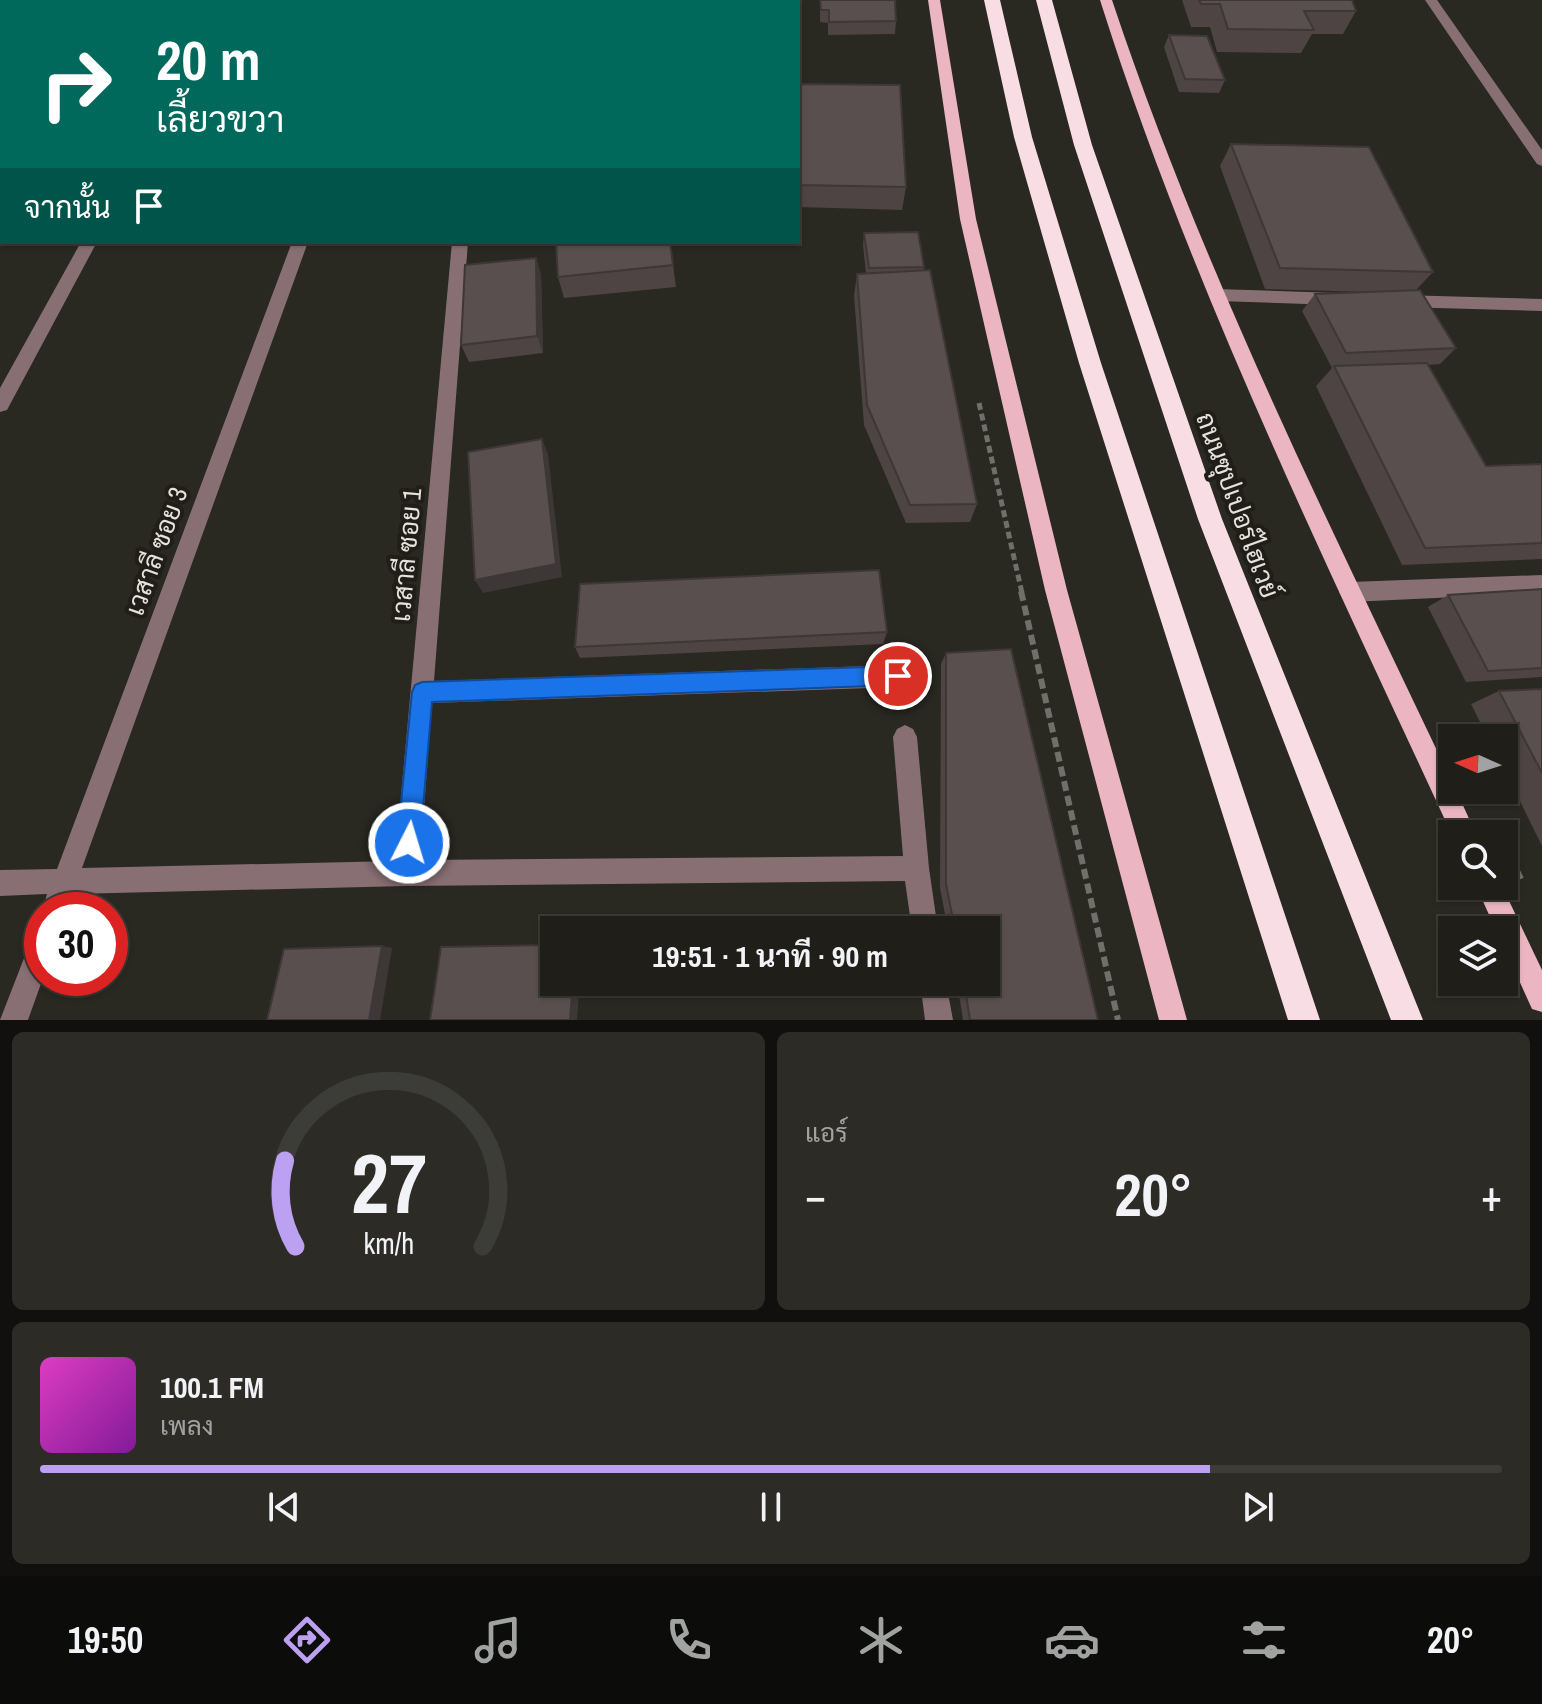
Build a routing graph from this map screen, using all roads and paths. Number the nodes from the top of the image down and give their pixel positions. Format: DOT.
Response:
graph roads {
  1 [pos="934,0"];
  2 [pos="992,0"];
  3 [pos="1044,0"];
  4 [pos="1106,0"];
  5 [pos="1431,0"];
  6 [pos="1542,161"];
  7 [pos="88,244"];
  8 [pos="299,244"];
  9 [pos="460,244"];
  10 [pos="1217,295"];
  11 [pos="1356,299"];
  12 [pos="1387,300"];
  13 [pos="1542,305"];
  14 [pos="0,405"];
  15 [pos="1542,584"];
  16 [pos="1350,592"];
  17 [pos="898,676"];
  18 [pos="422,692"];
  19 [pos="905,737"];
  20 [pos="1457,820"];
  21 [pos="916,868"];
  22 [pos="406,873"];
  23 [pos="65,880"];
  24 [pos="0,883"];
  25 [pos="61,892"];
  26 [pos="1496,900"];
  27 [pos="923,916"];
  28 [pos="24,993"];
  29 [pos="935,996"];
  30 [pos="1542,999"];
  31 [pos="14,1020"];
  32 [pos="939,1020"];
  33 [pos="1173,1020"];
  34 [pos="1304,1020"];
  35 [pos="1407,1020"];
  1 -- 33 [label="main road"];
  2 -- 34 [label="highway"];
  3 -- 35 [label="highway, ถนนซุปเปอร์ไฮเวย์"];
  4 -- 10 [label="main road"];
  5 -- 6 [label="street"];
  7 -- 14 [label="street"];
  8 -- 23 [label="street, เวสาลี ซอย 3"];
  9 -- 18 [label="street, เวสาลี ซอย 1"];
  10 -- 11 [label="street"];
  10 -- 16 [label="main road"];
  12 -- 13 [label="street"];
  15 -- 16 [label="street"];
  16 -- 20 [label="main road"];
  17 -- 18 [label="street"];
  18 -- 22 [label="street, เวสาลี ซอย 1"];
  19 -- 21 [label="street"];
  21 -- 22 [label="street"];
  21 -- 27 [label="street"];
  22 -- 23 [label="street"];
  23 -- 24 [label="street"];
  23 -- 25 [label="street, เวสาลี ซอย 3"];
  26 -- 30 [label="main road"];
  28 -- 31 [label="street"];
  29 -- 32 [label="street"];
}
